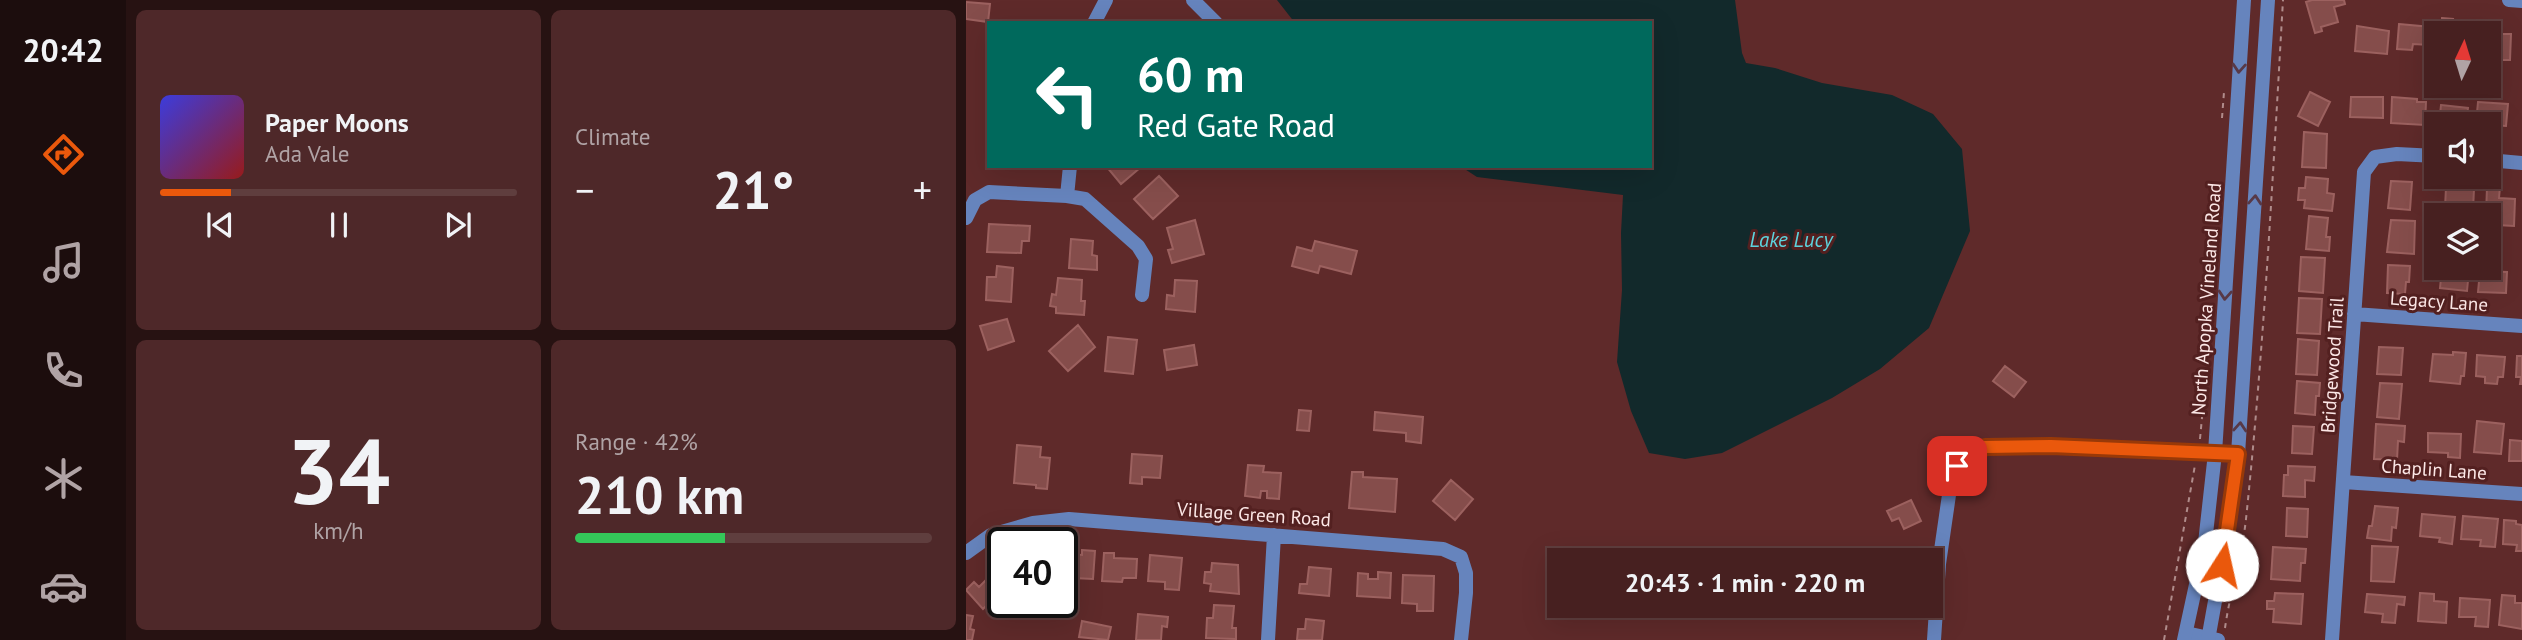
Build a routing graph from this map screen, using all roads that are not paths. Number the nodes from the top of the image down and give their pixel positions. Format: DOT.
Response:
graph roads {
  1 [pos="1106,0"];
  2 [pos="1193,0"];
  3 [pos="2244,0"];
  4 [pos="2268,0"];
  5 [pos="2509,0"];
  6 [pos="2522,1"];
  7 [pos="1095,21"];
  8 [pos="1214,21"];
  9 [pos="2424,155"];
  10 [pos="2501,161"];
  11 [pos="2522,163"];
  12 [pos="1070,168"];
  13 [pos="1068,196"];
  14 [pos="966,218"];
  15 [pos="1142,295"];
  16 [pos="2354,314"];
  17 [pos="2522,326"];
  18 [pos="2216,453"];
  19 [pos="2238,454"];
  20 [pos="2343,482"];
  21 [pos="2522,494"];
  22 [pos="1274,535"];
  23 [pos="966,553"];
  24 [pos="2185,637"];
  25 [pos="1268,640"];
  26 [pos="1461,640"];
  27 [pos="1934,640"];
  28 [pos="2208,640"];
  29 [pos="2218,640"];
  30 [pos="2332,640"];
  1 -- 7 [label="street"];
  2 -- 8 [label="street"];
  3 -- 18 [label="street, North Apopka Vineland Road, one-way"];
  19 -- 4 [label="street, one-way"];
  5 -- 6 [label="street"];
  9 -- 16 [label="street, Bridgewood Trail"];
  10 -- 11 [label="street"];
  12 -- 13 [label="street"];
  13 -- 14 [label="street"];
  13 -- 15 [label="street"];
  16 -- 17 [label="street, Legacy Lane"];
  16 -- 20 [label="street, Bridgewood Trail"];
  18 -- 19 [label="street"];
  18 -- 24 [label="street, North Apopka Vineland Road"];
  18 -- 27 [label="street"];
  19 -- 28 [label="street"];
  20 -- 21 [label="street, Chaplin Lane"];
  20 -- 30 [label="street, Bridgewood Trail"];
  22 -- 23 [label="street, Village Green Road"];
  22 -- 25 [label="street"];
  22 -- 26 [label="street, Village Green Road"];
  24 -- 28 [label="street"];
  28 -- 29 [label="street"];
}
